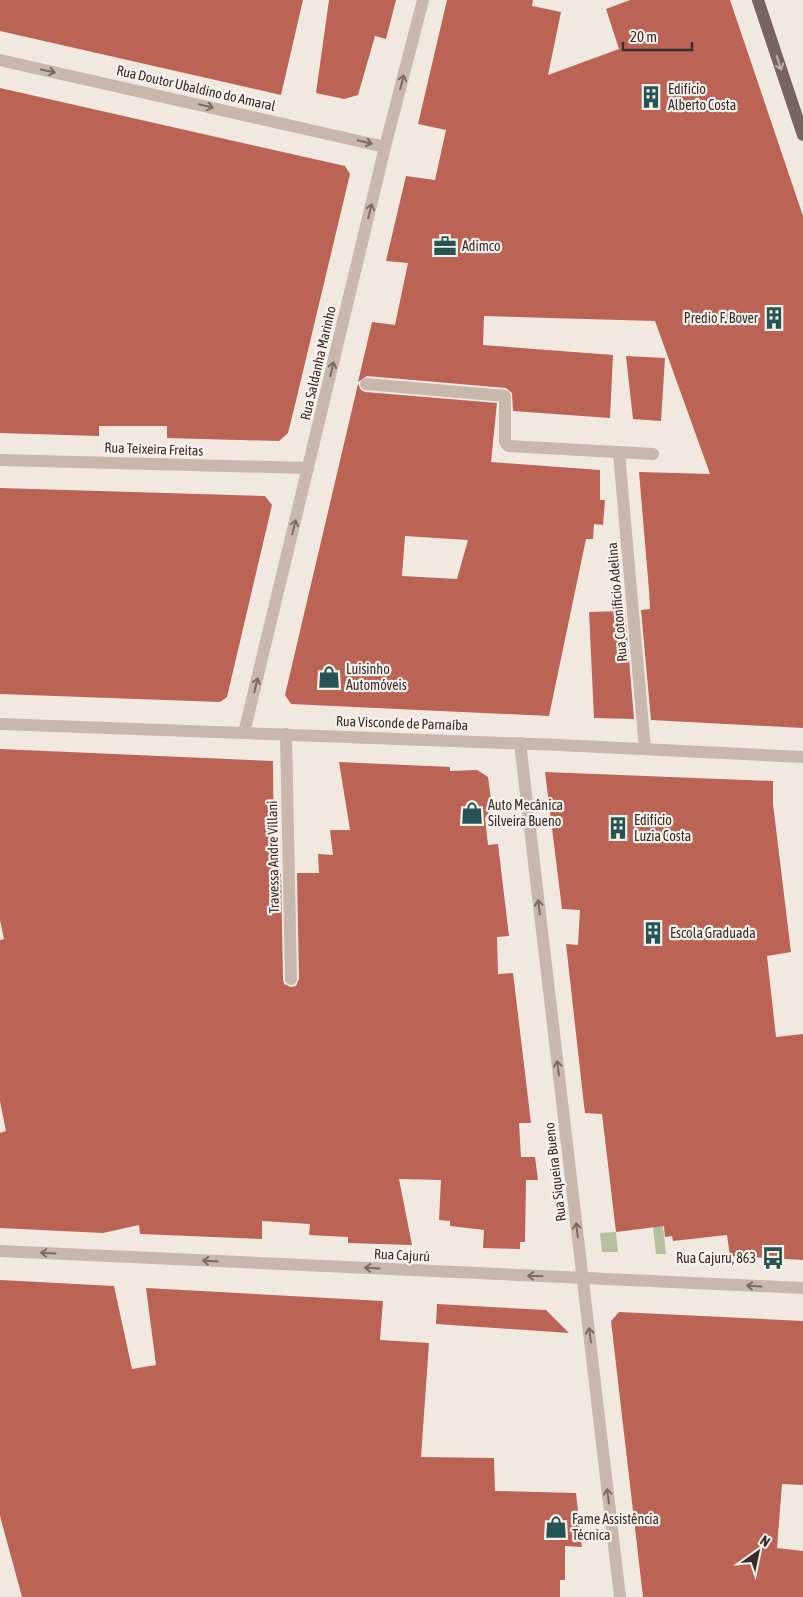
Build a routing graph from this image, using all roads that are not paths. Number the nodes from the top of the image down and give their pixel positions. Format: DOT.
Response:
graph roads {
  1 [pos="423,0"];
  2 [pos="758,0"];
  3 [pos="0,60"];
  4 [pos="803,136"];
  5 [pos="385,147"];
  6 [pos="366,384"];
  7 [pos="619,453"];
  8 [pos="653,454"];
  9 [pos="0,460"];
  10 [pos="308,468"];
  11 [pos="0,724"];
  12 [pos="244,733"];
  13 [pos="286,734"];
  14 [pos="520,743"];
  15 [pos="645,749"];
  16 [pos="803,758"];
  17 [pos="290,979"];
  18 [pos="0,1251"];
  19 [pos="583,1278"];
  20 [pos="803,1288"];
  21 [pos="620,1597"];
  5 -- 1 [label="street, Rua Saldanha Marinho, one-way"];
  2 -- 4 [label="main road, one-way"];
  3 -- 5 [label="street, Rua Doutor Ubaldino do Amaral, one-way"];
  10 -- 5 [label="street, Rua Saldanha Marinho, one-way"];
  6 -- 7 [label="street"];
  7 -- 8 [label="street"];
  7 -- 15 [label="street, Rua Cotonificio Adelina"];
  9 -- 10 [label="street, Rua Teixeira Freitas"];
  12 -- 10 [label="street, Rua Saldanha Marinho, one-way"];
  11 -- 12 [label="street, Rua Visconde de Parnaíba"];
  12 -- 13 [label="street, Rua Visconde de Parnaíba"];
  13 -- 14 [label="street, Rua Visconde de Parnaíba"];
  13 -- 17 [label="street, Travessa Andre Villani"];
  14 -- 15 [label="street, Rua Visconde de Parnaíba"];
  19 -- 14 [label="street, Rua Siqueira Bueno, one-way"];
  15 -- 16 [label="street, Rua Visconde de Parnaíba"];
  19 -- 18 [label="street, Rua Cajurú, one-way"];
  20 -- 19 [label="street, Rua Cajurú, one-way"];
  21 -- 19 [label="street, Rua Siqueira Bueno, one-way"];
}
